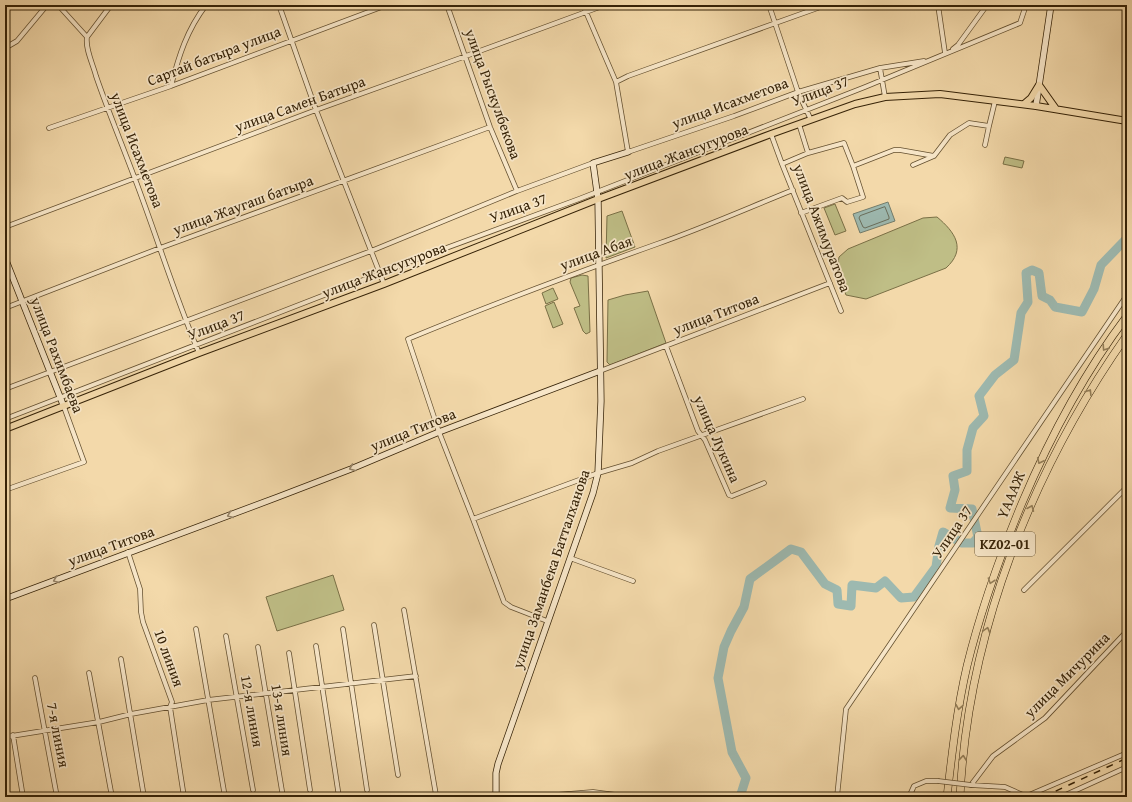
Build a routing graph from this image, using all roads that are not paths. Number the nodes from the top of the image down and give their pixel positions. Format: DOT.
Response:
graph roads {
  1 [pos="47,5"];
  2 [pos="58,5"];
  3 [pos="111,5"];
  4 [pos="206,5"];
  5 [pos="279,5"];
  6 [pos="387,5"];
  7 [pos="447,5"];
  8 [pos="583,5"];
  9 [pos="605,5"];
  10 [pos="769,5"];
  11 [pos="826,5"];
  12 [pos="938,5"];
  13 [pos="988,5"];
  14 [pos="1026,5"];
  15 [pos="1051,5"];
  16 [pos="585,12"];
  17 [pos="775,23"];
  18 [pos="88,38"];
  19 [pos="291,40"];
  20 [pos="5,48"];
  21 [pos="945,53"];
  22 [pos="466,56"];
  23 [pos="880,68"];
  24 [pos="616,82"];
  25 [pos="1039,85"];
  26 [pos="171,86"];
  27 [pos="798,92"];
  28 [pos="885,97"];
  29 [pos="995,100"];
  30 [pos="1024,104"];
  31 [pos="1036,106"];
  32 [pos="107,109"];
  33 [pos="1056,109"];
  34 [pos="316,110"];
  35 [pos="810,120"];
  36 [pos="1127,121"];
  37 [pos="799,124"];
  38 [pos="989,126"];
  39 [pos="490,127"];
  40 [pos="49,128"];
  41 [pos="771,134"];
  42 [pos="985,145"];
  43 [pos="628,152"];
  44 [pos="808,153"];
  45 [pos="934,156"];
  46 [pos="594,164"];
  47 [pos="782,164"];
  48 [pos="913,165"];
  49 [pos="852,166"];
  50 [pos="134,178"];
  51 [pos="344,180"];
  52 [pos="793,190"];
  53 [pos="516,191"];
  54 [pos="598,199"];
  55 [pos="801,212"];
  56 [pos="5,227"];
  57 [pos="160,248"];
  58 [pos="372,251"];
  59 [pos="5,258"];
  60 [pos="599,264"];
  61 [pos="830,283"];
  62 [pos="384,284"];
  63 [pos="1127,295"];
  64 [pos="23,301"];
  65 [pos="5,308"];
  66 [pos="841,311"];
  67 [pos="1127,316"];
  68 [pos="185,321"];
  69 [pos="1127,335"];
  70 [pos="666,346"];
  71 [pos="199,353"];
  72 [pos="50,371"];
  73 [pos="600,371"];
  74 [pos="5,389"];
  75 [pos="803,398"];
  76 [pos="64,406"];
  77 [pos="5,419"];
  78 [pos="5,429"];
  79 [pos="439,432"];
  80 [pos="702,435"];
  81 [pos="598,473"];
  82 [pos="764,483"];
  83 [pos="1127,487"];
  84 [pos="5,490"];
  85 [pos="473,519"];
  86 [pos="128,552"];
  87 [pos="570,558"];
  88 [pos="633,581"];
  89 [pos="1024,590"];
  90 [pos="5,599"];
  91 [pos="404,610"];
  92 [pos="547,621"];
  93 [pos="374,625"];
  94 [pos="196,629"];
  95 [pos="343,630"];
  96 [pos="1127,632"];
  97 [pos="226,636"];
  98 [pos="316,646"];
  99 [pos="258,647"];
  100 [pos="289,653"];
  101 [pos="121,659"];
  102 [pos="89,673"];
  103 [pos="416,676"];
  104 [pos="35,678"];
  105 [pos="382,680"];
  106 [pos="352,684"];
  107 [pos="323,688"];
  108 [pos="295,690"];
  109 [pos="266,694"];
  110 [pos="238,697"];
  111 [pos="208,700"];
  112 [pos="170,707"];
  113 [pos="131,714"];
  114 [pos="99,722"];
  115 [pos="46,730"];
  116 [pos="13,735"];
  117 [pos="5,737"];
  118 [pos="1127,753"];
  119 [pos="1127,767"];
  120 [pos="398,775"];
  121 [pos="971,785"];
  122 [pos="253,790"];
  123 [pos="310,790"];
  124 [pos="367,790"];
  125 [pos="436,795"];
  126 [pos="616,795"];
  127 [pos="23,797"];
  128 [pos="58,797"];
  129 [pos="112,797"];
  130 [pos="144,797"];
  131 [pos="184,797"];
  132 [pos="225,797"];
  133 [pos="283,797"];
  134 [pos="339,797"];
  135 [pos="496,797"];
  136 [pos="531,797"];
  137 [pos="837,797"];
  138 [pos="909,797"];
  139 [pos="947,797"];
  140 [pos="960,797"];
  141 [pos="1061,797"];
  1 -- 20 [label="street"];
  2 -- 18 [label="street"];
  3 -- 18 [label="street"];
  4 -- 26 [label="street"];
  5 -- 19 [label="street"];
  6 -- 19 [label="street, Сартай батыра улица"];
  7 -- 22 [label="street, улица Рыскулбекова"];
  8 -- 16 [label="street"];
  9 -- 16 [label="street, улица Самен Батыра"];
  10 -- 17 [label="street, улица Исахметова"];
  11 -- 17 [label="street"];
  12 -- 21 [label="street"];
  13 -- 21 [label="street"];
  14 -- 77 [label="street, Улица 37"];
  15 -- 25 [label="street"];
  16 -- 22 [label="street, улица Самен Батыра"];
  16 -- 24 [label="street"];
  17 -- 24 [label="street"];
  17 -- 27 [label="street, улица Исахметова"];
  18 -- 32 [label="street, улица Исахметова"];
  19 -- 26 [label="street, Сартай батыра улица"];
  19 -- 34 [label="street"];
  21 -- 23 [label="street"];
  22 -- 34 [label="street, улица Самен Батыра"];
  22 -- 39 [label="street, улица Рыскулбекова"];
  23 -- 27 [label="street"];
  23 -- 28 [label="street"];
  24 -- 43 [label="street"];
  25 -- 30 [label="main road"];
  25 -- 31 [label="street"];
  25 -- 33 [label="main road"];
  26 -- 32 [label="street, Сартай батыра улица"];
  27 -- 35 [label="street"];
  27 -- 43 [label="street, улица Исахметова"];
  28 -- 29 [label="main road, улица Жансугурова"];
  28 -- 35 [label="main road, улица Жансугурова"];
  29 -- 30 [label="main road, улица Жансугурова"];
  29 -- 38 [label="street"];
  30 -- 31 [label="main road, улица Жансугурова"];
  31 -- 33 [label="main road, улица Жансугурова"];
  32 -- 40 [label="street, Сартай батыра улица"];
  32 -- 50 [label="street, улица Исахметова"];
  33 -- 36 [label="main road, улица Жансугурова"];
  34 -- 50 [label="street, улица Самен Батыра"];
  34 -- 51 [label="street"];
  35 -- 37 [label="main road, улица Жансугурова"];
  37 -- 41 [label="main road, улица Жансугурова"];
  37 -- 44 [label="street, улица Ажимуратова"];
  38 -- 42 [label="street"];
  38 -- 45 [label="street"];
  39 -- 51 [label="street, улица Жаугаш батыра"];
  39 -- 53 [label="street, улица Рыскулбекова"];
  41 -- 47 [label="street"];
  41 -- 54 [label="main road, улица Жансугурова"];
  43 -- 46 [label="street"];
  44 -- 47 [label="street, улица Ажимуратова"];
  44 -- 49 [label="street"];
  45 -- 48 [label="street"];
  45 -- 49 [label="street"];
  46 -- 53 [label="street"];
  46 -- 54 [label="street, улица Заманбека Батталханова"];
  47 -- 52 [label="street, улица Ажимуратова"];
  49 -- 55 [label="street"];
  50 -- 56 [label="street, улица Самен Батыра"];
  50 -- 57 [label="street, улица Исахметова"];
  51 -- 57 [label="street, улица Жаугаш батыра"];
  51 -- 58 [label="street"];
  52 -- 55 [label="street, улица Ажимуратова"];
  52 -- 60 [label="street, улица Абая"];
  53 -- 58 [label="street"];
  54 -- 60 [label="street, улица Заманбека Батталханова"];
  54 -- 62 [label="main road, улица Жансугурова"];
  55 -- 61 [label="street, улица Ажимуратова"];
  57 -- 64 [label="street, улица Жаугаш батыра"];
  57 -- 68 [label="street, улица Исахметова"];
  58 -- 62 [label="street"];
  58 -- 68 [label="street"];
  59 -- 64 [label="street, улица Рахимбаева"];
  60 -- 73 [label="street, улица Заманбека Батталханова"];
  60 -- 79 [label="street, улица Абая"];
  61 -- 66 [label="street, улица Ажимуратова"];
  61 -- 70 [label="street, улица Титова"];
  62 -- 71 [label="main road, улица Жансугурова"];
  63 -- 137 [label="street, Улица 37"];
  64 -- 65 [label="street, улица Жаугаш батыра"];
  64 -- 72 [label="street, улица Рахимбаева"];
  67 -- 139 [label="highway, ҮАААЖ / KZ02-01, one-way"];
  68 -- 71 [label="street, улица Исахметова"];
  68 -- 72 [label="street"];
  140 -- 69 [label="highway, ҮАААЖ / KZ02-01, one-way"];
  70 -- 73 [label="street, улица Титова"];
  70 -- 80 [label="street, улица Лукина"];
  71 -- 76 [label="main road, улица Жансугурова"];
  72 -- 74 [label="street"];
  72 -- 76 [label="street, улица Рахимбаева"];
  73 -- 79 [label="street, улица Титова"];
  73 -- 81 [label="street, улица Заманбека Батталханова"];
  75 -- 80 [label="street"];
  76 -- 78 [label="main road, улица Жансугурова"];
  76 -- 84 [label="street, улица Рахимбаева"];
  79 -- 85 [label="street"];
  79 -- 86 [label="street, улица Титова, one-way"];
  80 -- 81 [label="street"];
  80 -- 82 [label="street, улица Лукина"];
  81 -- 85 [label="street"];
  81 -- 87 [label="street, улица Заманбека Батталханова"];
  83 -- 89 [label="street"];
  85 -- 92 [label="street"];
  86 -- 90 [label="street, улица Титова, one-way"];
  86 -- 112 [label="street, 10 линия"];
  87 -- 88 [label="street"];
  87 -- 92 [label="street, улица Заманбека Батталханова"];
  91 -- 103 [label="street"];
  92 -- 135 [label="street, улица Заманбека Батталханова"];
  93 -- 105 [label="street"];
  94 -- 111 [label="street"];
  95 -- 106 [label="street"];
  96 -- 121 [label="street, улица Мичурина"];
  97 -- 110 [label="street, 12-я линия"];
  98 -- 107 [label="street"];
  99 -- 109 [label="street, 13-я линия"];
  100 -- 108 [label="street"];
  101 -- 113 [label="street"];
  102 -- 114 [label="street"];
  103 -- 105 [label="street"];
  103 -- 125 [label="street"];
  104 -- 115 [label="street, 7-я линия"];
  105 -- 106 [label="street"];
  105 -- 120 [label="street"];
  106 -- 107 [label="street"];
  106 -- 124 [label="street"];
  107 -- 108 [label="street"];
  107 -- 134 [label="street"];
  108 -- 109 [label="street"];
  108 -- 123 [label="street"];
  109 -- 110 [label="street"];
  109 -- 133 [label="street, 13-я линия"];
  110 -- 111 [label="street"];
  110 -- 122 [label="street, 12-я линия"];
  111 -- 112 [label="street"];
  111 -- 132 [label="street"];
  112 -- 113 [label="street"];
  112 -- 131 [label="street, 10 линия"];
  113 -- 114 [label="street"];
  113 -- 130 [label="street"];
  114 -- 115 [label="street"];
  114 -- 129 [label="street"];
  115 -- 116 [label="street"];
  115 -- 128 [label="street, 7-я линия"];
  116 -- 117 [label="street"];
  116 -- 127 [label="street"];
  118 -- 121 [label="street"];
  119 -- 141 [label="street"];
  121 -- 138 [label="street, bridge"];
  126 -- 136 [label="street"];
}
